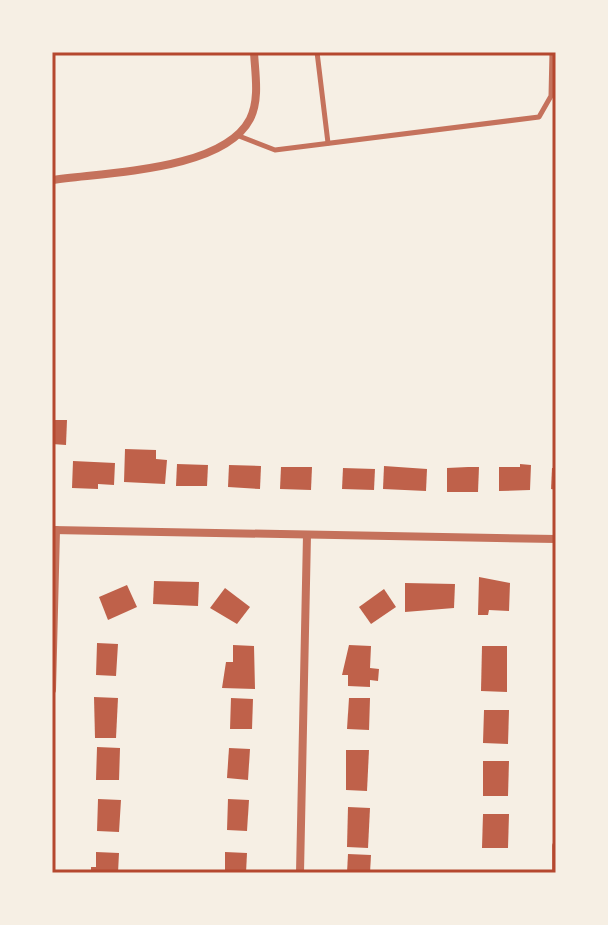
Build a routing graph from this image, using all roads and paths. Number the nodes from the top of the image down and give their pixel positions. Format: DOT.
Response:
graph roads {
  1 [pos="254,52"];
  2 [pos="317,52"];
  3 [pos="552,52"];
  4 [pos="239,136"];
  5 [pos="328,143"];
  6 [pos="52,180"];
  7 [pos="54,530"];
  8 [pos="307,535"];
  9 [pos="556,539"];
  10 [pos="52,690"];
  11 [pos="556,846"];
  12 [pos="300,873"];
  13 [pos="556,873"];
  1 -- 4 [label="street"];
  2 -- 5 [label="lane"];
  3 -- 5 [label="lane"];
  4 -- 5 [label="lane"];
  4 -- 6 [label="street"];
  7 -- 8 [label="street"];
  7 -- 10 [label="street"];
  8 -- 9 [label="street"];
  8 -- 12 [label="street"];
  11 -- 13 [label="street"];
}
